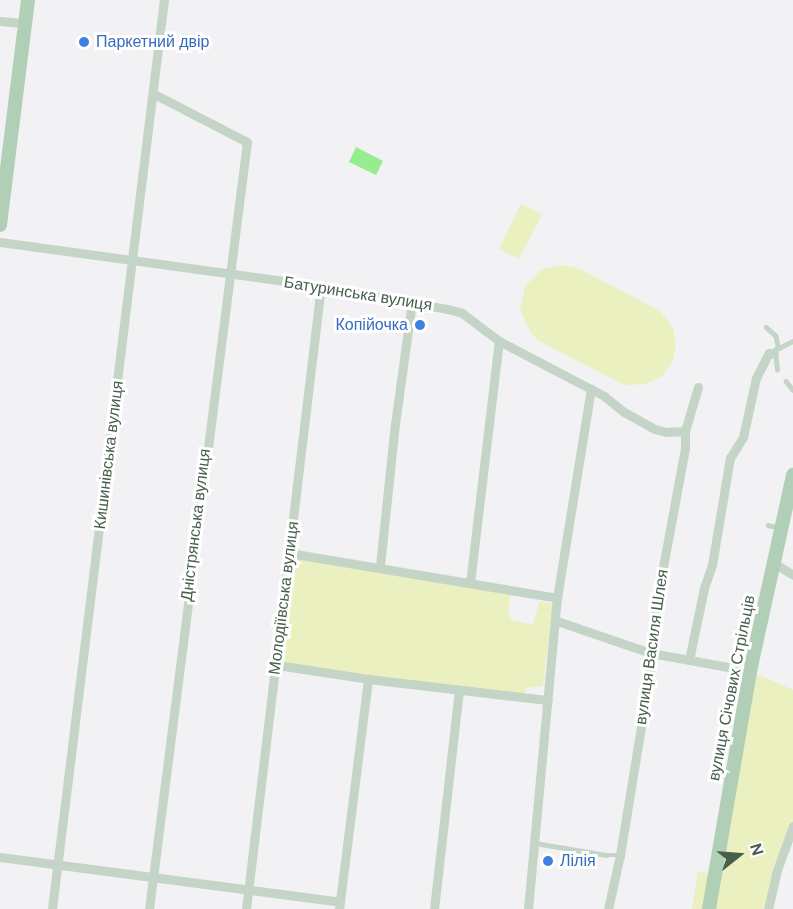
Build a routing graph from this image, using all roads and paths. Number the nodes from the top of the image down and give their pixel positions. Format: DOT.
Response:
graph roads {
  1 [pos="28,0"];
  2 [pos="164,0"];
  3 [pos="0,21"];
  4 [pos="25,23"];
  5 [pos="154,94"];
  6 [pos="0,225"];
  7 [pos="0,242"];
  8 [pos="133,260"];
  9 [pos="228,273"];
  10 [pos="321,286"];
  11 [pos="412,301"];
  12 [pos="766,327"];
  13 [pos="500,341"];
  14 [pos="793,341"];
  15 [pos="776,350"];
  16 [pos="777,370"];
  17 [pos="786,381"];
  18 [pos="698,387"];
  19 [pos="591,389"];
  20 [pos="793,390"];
  21 [pos="685,431"];
  22 [pos="793,475"];
  23 [pos="793,499"];
  24 [pos="777,524"];
  25 [pos="289,553"];
  26 [pos="774,563"];
  27 [pos="380,566"];
  28 [pos="793,574"];
  29 [pos="470,583"];
  30 [pos="557,598"];
  31 [pos="557,621"];
  32 [pos="651,653"];
  33 [pos="689,660"];
  34 [pos="277,665"];
  35 [pos="750,671"];
  36 [pos="368,679"];
  37 [pos="459,689"];
  38 [pos="548,700"];
  39 [pos="793,826"];
  40 [pos="535,843"];
  41 [pos="620,855"];
  42 [pos="0,857"];
  43 [pos="58,865"];
  44 [pos="152,878"];
  45 [pos="248,889"];
  46 [pos="340,905"];
  47 [pos="52,909"];
  48 [pos="148,909"];
  49 [pos="246,909"];
  50 [pos="434,909"];
  51 [pos="528,909"];
  52 [pos="608,909"];
  53 [pos="709,909"];
  54 [pos="768,909"];
  1 -- 4 [label="main road"];
  2 -- 5 [label="street, Кишинівська вулиця"];
  3 -- 4 [label="street"];
  4 -- 6 [label="main road"];
  5 -- 8 [label="street, Кишинівська вулиця"];
  5 -- 9 [label="street, Дністрянська вулиця"];
  7 -- 8 [label="street, Батуринська вулиця"];
  8 -- 9 [label="street, Батуринська вулиця"];
  8 -- 43 [label="street, Кишинівська вулиця"];
  9 -- 10 [label="street, Батуринська вулиця"];
  9 -- 44 [label="street, Дністрянська вулиця"];
  10 -- 11 [label="street, Батуринська вулиця"];
  10 -- 25 [label="street, Молодіївська вулиця"];
  11 -- 13 [label="street, Батуринська вулиця"];
  11 -- 27 [label="street"];
  12 -- 15 [label="lane"];
  13 -- 19 [label="street, Батуринська вулиця"];
  13 -- 29 [label="street"];
  14 -- 15 [label="lane"];
  15 -- 16 [label="lane"];
  15 -- 33 [label="street"];
  17 -- 20 [label="lane"];
  18 -- 21 [label="street, вулиця Василя Шлея"];
  19 -- 21 [label="street, Батуринська вулиця"];
  19 -- 30 [label="street"];
  21 -- 32 [label="street, вулиця Василя Шлея"];
  22 -- 24 [label="main road, вулиця Січових Стрільців"];
  23 -- 24 [label="main road"];
  24 -- 26 [label="main road, вулиця Січових Стрільців"];
  25 -- 27 [label="street"];
  25 -- 34 [label="street, Молодіївська вулиця"];
  26 -- 28 [label="street"];
  26 -- 35 [label="main road, вулиця Січових Стрільців"];
  27 -- 29 [label="street"];
  29 -- 30 [label="street"];
  30 -- 31 [label="street"];
  31 -- 32 [label="street"];
  31 -- 38 [label="street"];
  32 -- 33 [label="street"];
  32 -- 41 [label="street, вулиця Василя Шлея"];
  33 -- 35 [label="street"];
  34 -- 36 [label="street"];
  34 -- 45 [label="street, Молодіївська вулиця"];
  35 -- 53 [label="main road, вулиця Січових Стрільців"];
  36 -- 37 [label="street"];
  36 -- 46 [label="street"];
  37 -- 38 [label="street"];
  37 -- 50 [label="street"];
  38 -- 40 [label="street"];
  39 -- 54 [label="street"];
  40 -- 41 [label="lane"];
  40 -- 51 [label="street"];
  41 -- 52 [label="street, вулиця Василя Шлея"];
  42 -- 43 [label="street"];
  43 -- 44 [label="street"];
  43 -- 47 [label="street, Кишинівська вулиця"];
  44 -- 45 [label="street"];
  44 -- 48 [label="street, Дністрянська вулиця"];
  45 -- 46 [label="street"];
  45 -- 49 [label="street, Молодіївська вулиця"];
}
